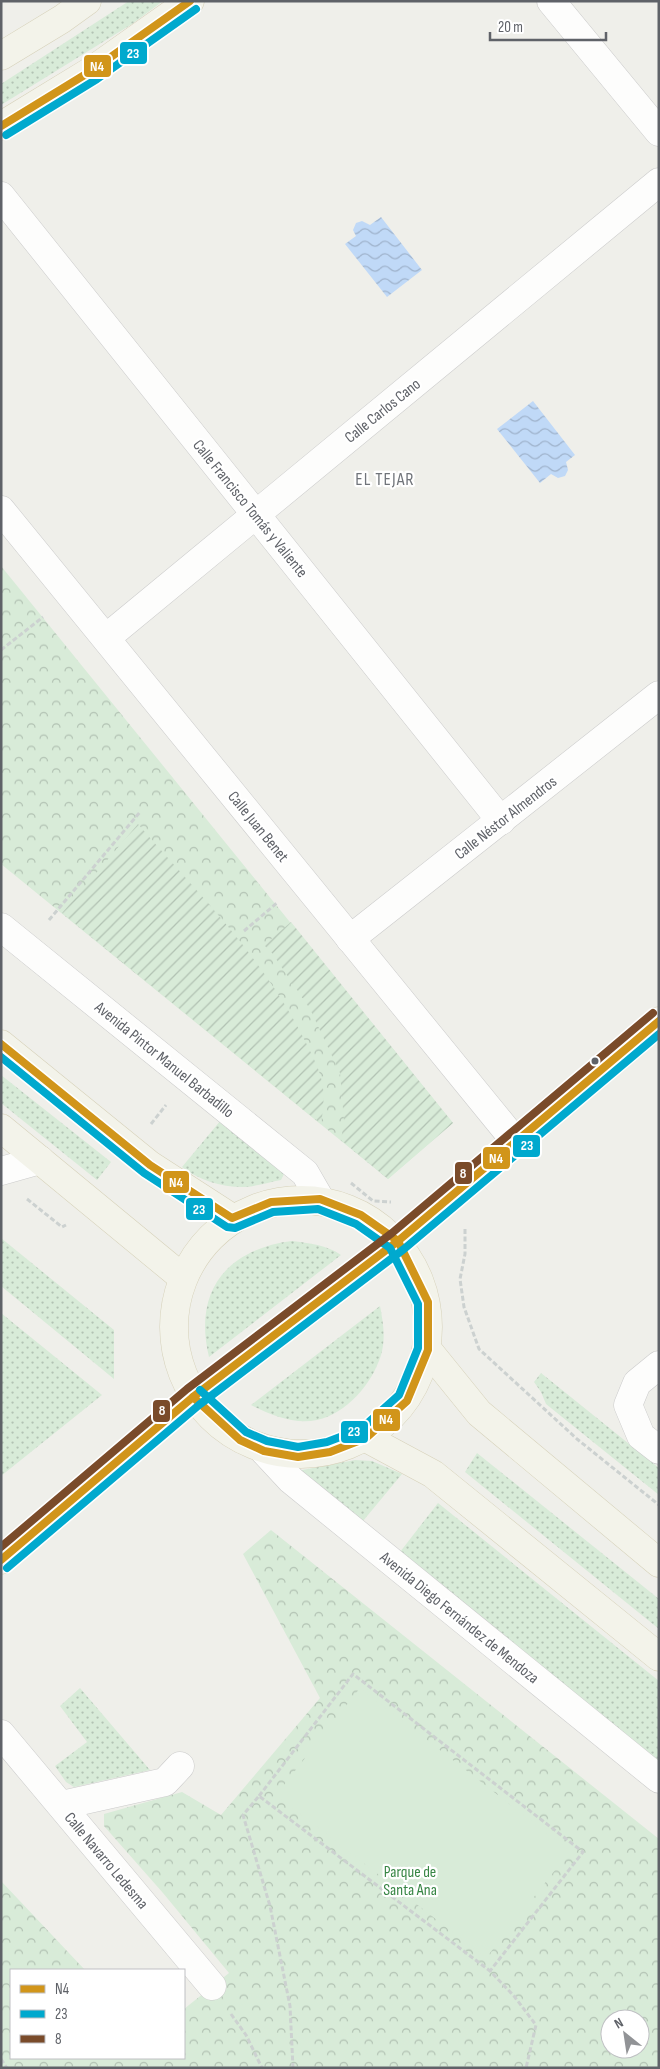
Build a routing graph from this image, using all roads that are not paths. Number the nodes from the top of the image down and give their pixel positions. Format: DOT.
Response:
graph roads {
  1 [pos="87,1"];
  2 [pos="190,1"];
  3 [pos="551,1"];
  4 [pos="1,56"];
  5 [pos="1,126"];
  6 [pos="659,132"];
  7 [pos="659,182"];
  8 [pos="1,196"];
  9 [pos="1,510"];
  10 [pos="256,514"];
  11 [pos="106,638"];
  12 [pos="659,695"];
  13 [pos="501,820"];
  14 [pos="1,927"];
  15 [pos="350,939"];
  16 [pos="659,1022"];
  17 [pos="1,1044"];
  18 [pos="1,1128"];
  19 [pos="516,1142"];
  20 [pos="40,1160"];
  21 [pos="1,1171"];
  22 [pos="320,1199"];
  23 [pos="232,1218"];
  24 [pos="398,1241"];
  25 [pos="183,1278"];
  26 [pos="428,1350"];
  27 [pos="659,1365"];
  28 [pos="193,1397"];
  29 [pos="366,1438"];
  30 [pos="659,1450"];
  31 [pos="264,1451"];
  32 [pos="1,1560"];
  33 [pos="659,1563"];
  34 [pos="659,1657"];
  35 [pos="1,1734"];
  36 [pos="180,1766"];
  37 [pos="659,1779"];
  38 [pos="62,1805"];
  39 [pos="212,1986"];
  1 -- 4 [label="main road"];
  2 -- 5 [label="main road"];
  3 -- 6 [label="street"];
  7 -- 10 [label="street, Calle Carlos Cano"];
  8 -- 10 [label="street, Calle Francisco Tomás y Valiente"];
  9 -- 11 [label="street, Calle Juan Benet"];
  10 -- 11 [label="street, Calle Carlos Cano"];
  10 -- 13 [label="street, Calle Francisco Tomás y Valiente"];
  11 -- 15 [label="street, Calle Juan Benet"];
  12 -- 13 [label="street, Calle Néstor Almendros"];
  13 -- 15 [label="street, Calle Néstor Almendros"];
  14 -- 22 [label="street, Avenida Pintor Manuel Barbadillo"];
  15 -- 19 [label="street, Calle Juan Benet"];
  16 -- 19 [label="main road"];
  17 -- 23 [label="main road"];
  18 -- 20 [label="main road"];
  19 -- 24 [label="main road"];
  20 -- 21 [label="street"];
  20 -- 25 [label="main road"];
  22 -- 23 [label="main road"];
  22 -- 24 [label="main road"];
  23 -- 25 [label="main road"];
  24 -- 26 [label="main road"];
  24 -- 28 [label="main road"];
  25 -- 28 [label="main road"];
  26 -- 29 [label="main road"];
  26 -- 33 [label="main road"];
  27 -- 30 [label="street"];
  28 -- 31 [label="main road"];
  28 -- 32 [label="main road"];
  29 -- 31 [label="main road"];
  29 -- 34 [label="main road"];
  31 -- 37 [label="street, Avenida Diego Fernández de Mendoza"];
  35 -- 38 [label="street, Calle Navarro Ledesma"];
  36 -- 38 [label="street"];
  38 -- 39 [label="street, Calle Navarro Ledesma"];
}
